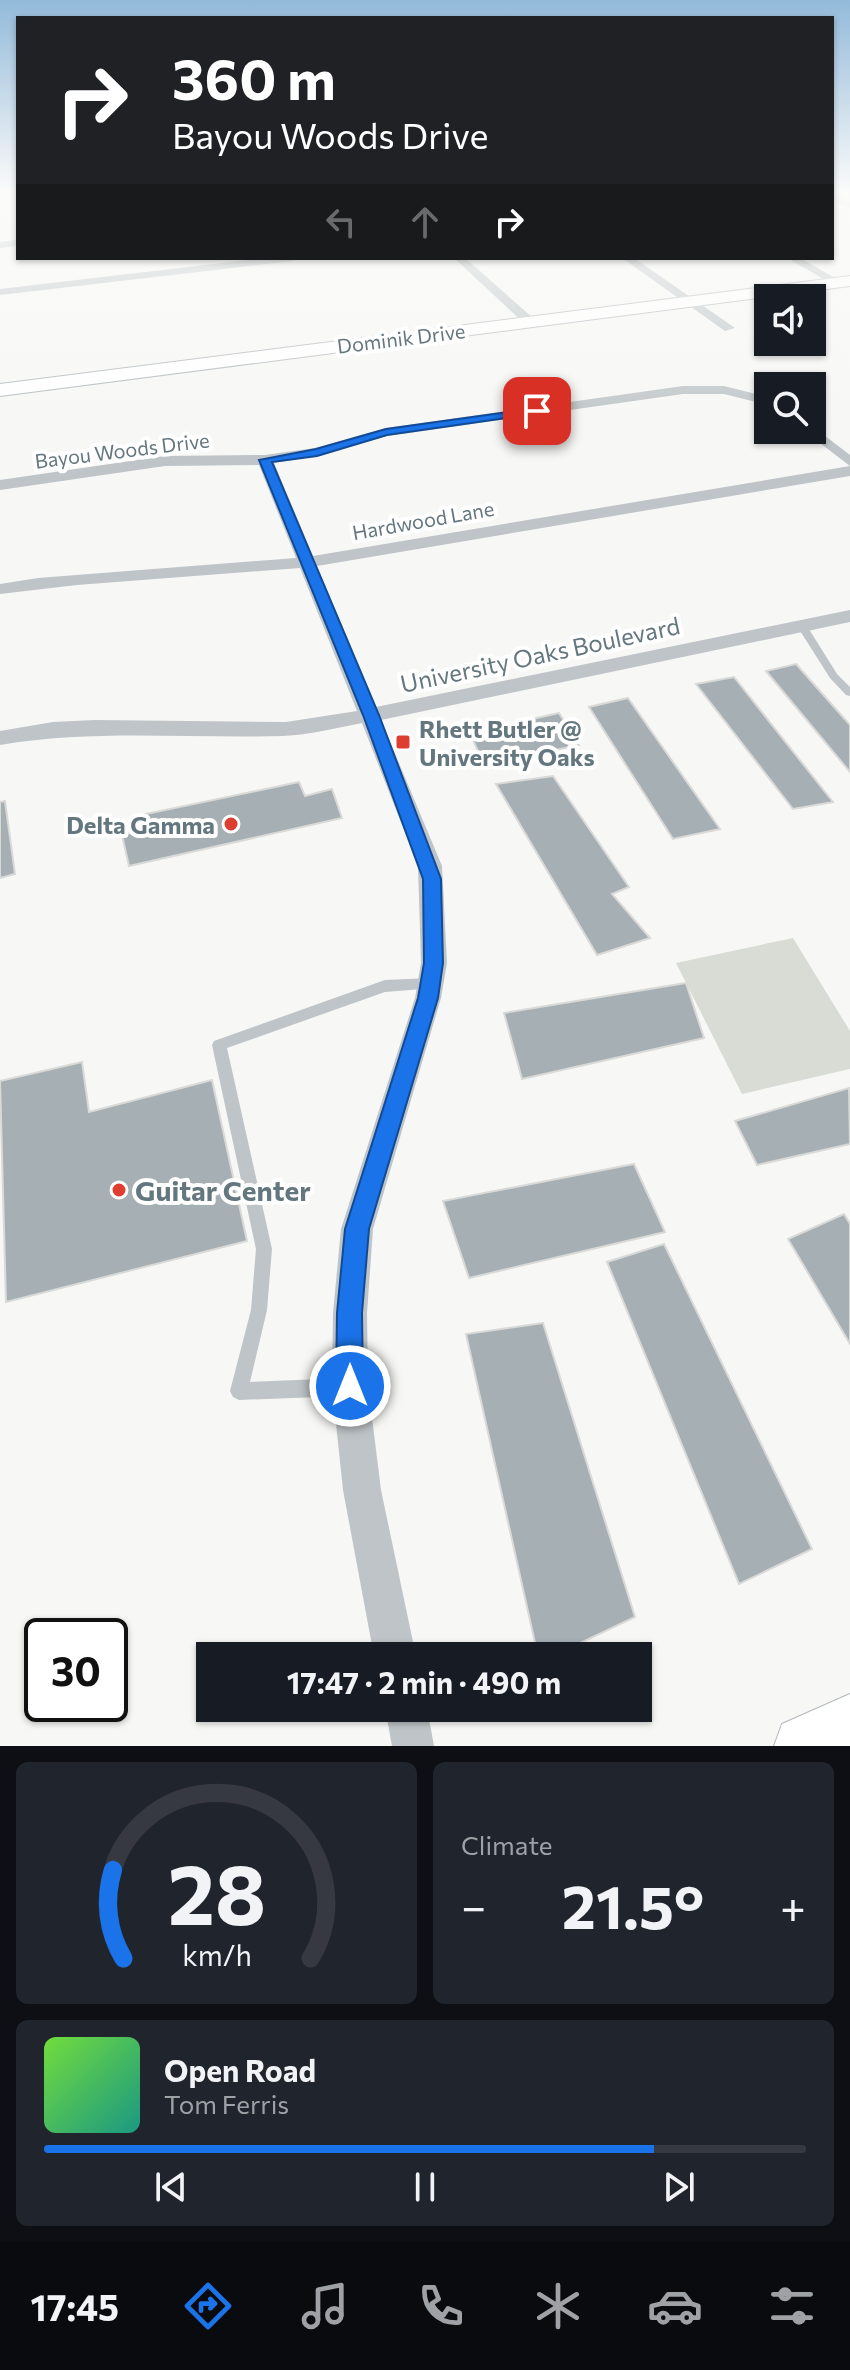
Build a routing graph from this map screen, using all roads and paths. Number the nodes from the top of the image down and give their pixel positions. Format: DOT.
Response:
graph roads {
  1 [pos="160,273"];
  2 [pos="476,273"];
  3 [pos="650,273"];
  4 [pos="826,273"];
  5 [pos="844,282"];
  6 [pos="0,292"];
  7 [pos="690,301"];
  8 [pos="529,321"];
  9 [pos="729,328"];
  10 [pos="0,390"];
  11 [pos="754,398"];
  12 [pos="826,443"];
  13 [pos="265,460"];
  14 [pos="850,462"];
  15 [pos="850,471"];
  16 [pos="0,485"];
  17 [pos="308,562"];
  18 [pos="0,589"];
  19 [pos="850,616"];
  20 [pos="802,626"];
  21 [pos="850,693"];
  22 [pos="371,715"];
  23 [pos="0,738"];
  24 [pos="430,984"];
  25 [pos="350,1386"];
  26 [pos="392,1642"];
  27 [pos="409,1722"];
  28 [pos="850,1724"];
  29 [pos="413,1746"];
  30 [pos="804,1746"];
  1 -- 6 [label="street"];
  2 -- 8 [label="street"];
  3 -- 7 [label="street"];
  4 -- 5 [label="street"];
  5 -- 7 [label="street, Dominik Drive"];
  7 -- 8 [label="street, Dominik Drive"];
  7 -- 9 [label="street"];
  8 -- 10 [label="street, Dominik Drive"];
  11 -- 13 [label="street, Bayou Woods Drive"];
  12 -- 14 [label="street"];
  13 -- 16 [label="street, Bayou Woods Drive"];
  13 -- 17 [label="street"];
  15 -- 17 [label="street, Hardwood Lane"];
  17 -- 18 [label="street, Hardwood Lane"];
  17 -- 22 [label="street"];
  19 -- 20 [label="street, University Oaks Boulevard"];
  20 -- 21 [label="lane"];
  20 -- 22 [label="street, University Oaks Boulevard"];
  22 -- 23 [label="street, University Oaks Boulevard"];
  22 -- 24 [label="street"];
  24 -- 25 [label="street"];
  24 -- 25 [label="lane"];
  25 -- 26 [label="street"];
  27 -- 29 [label="street"];
  28 -- 30 [label="street"];
}
